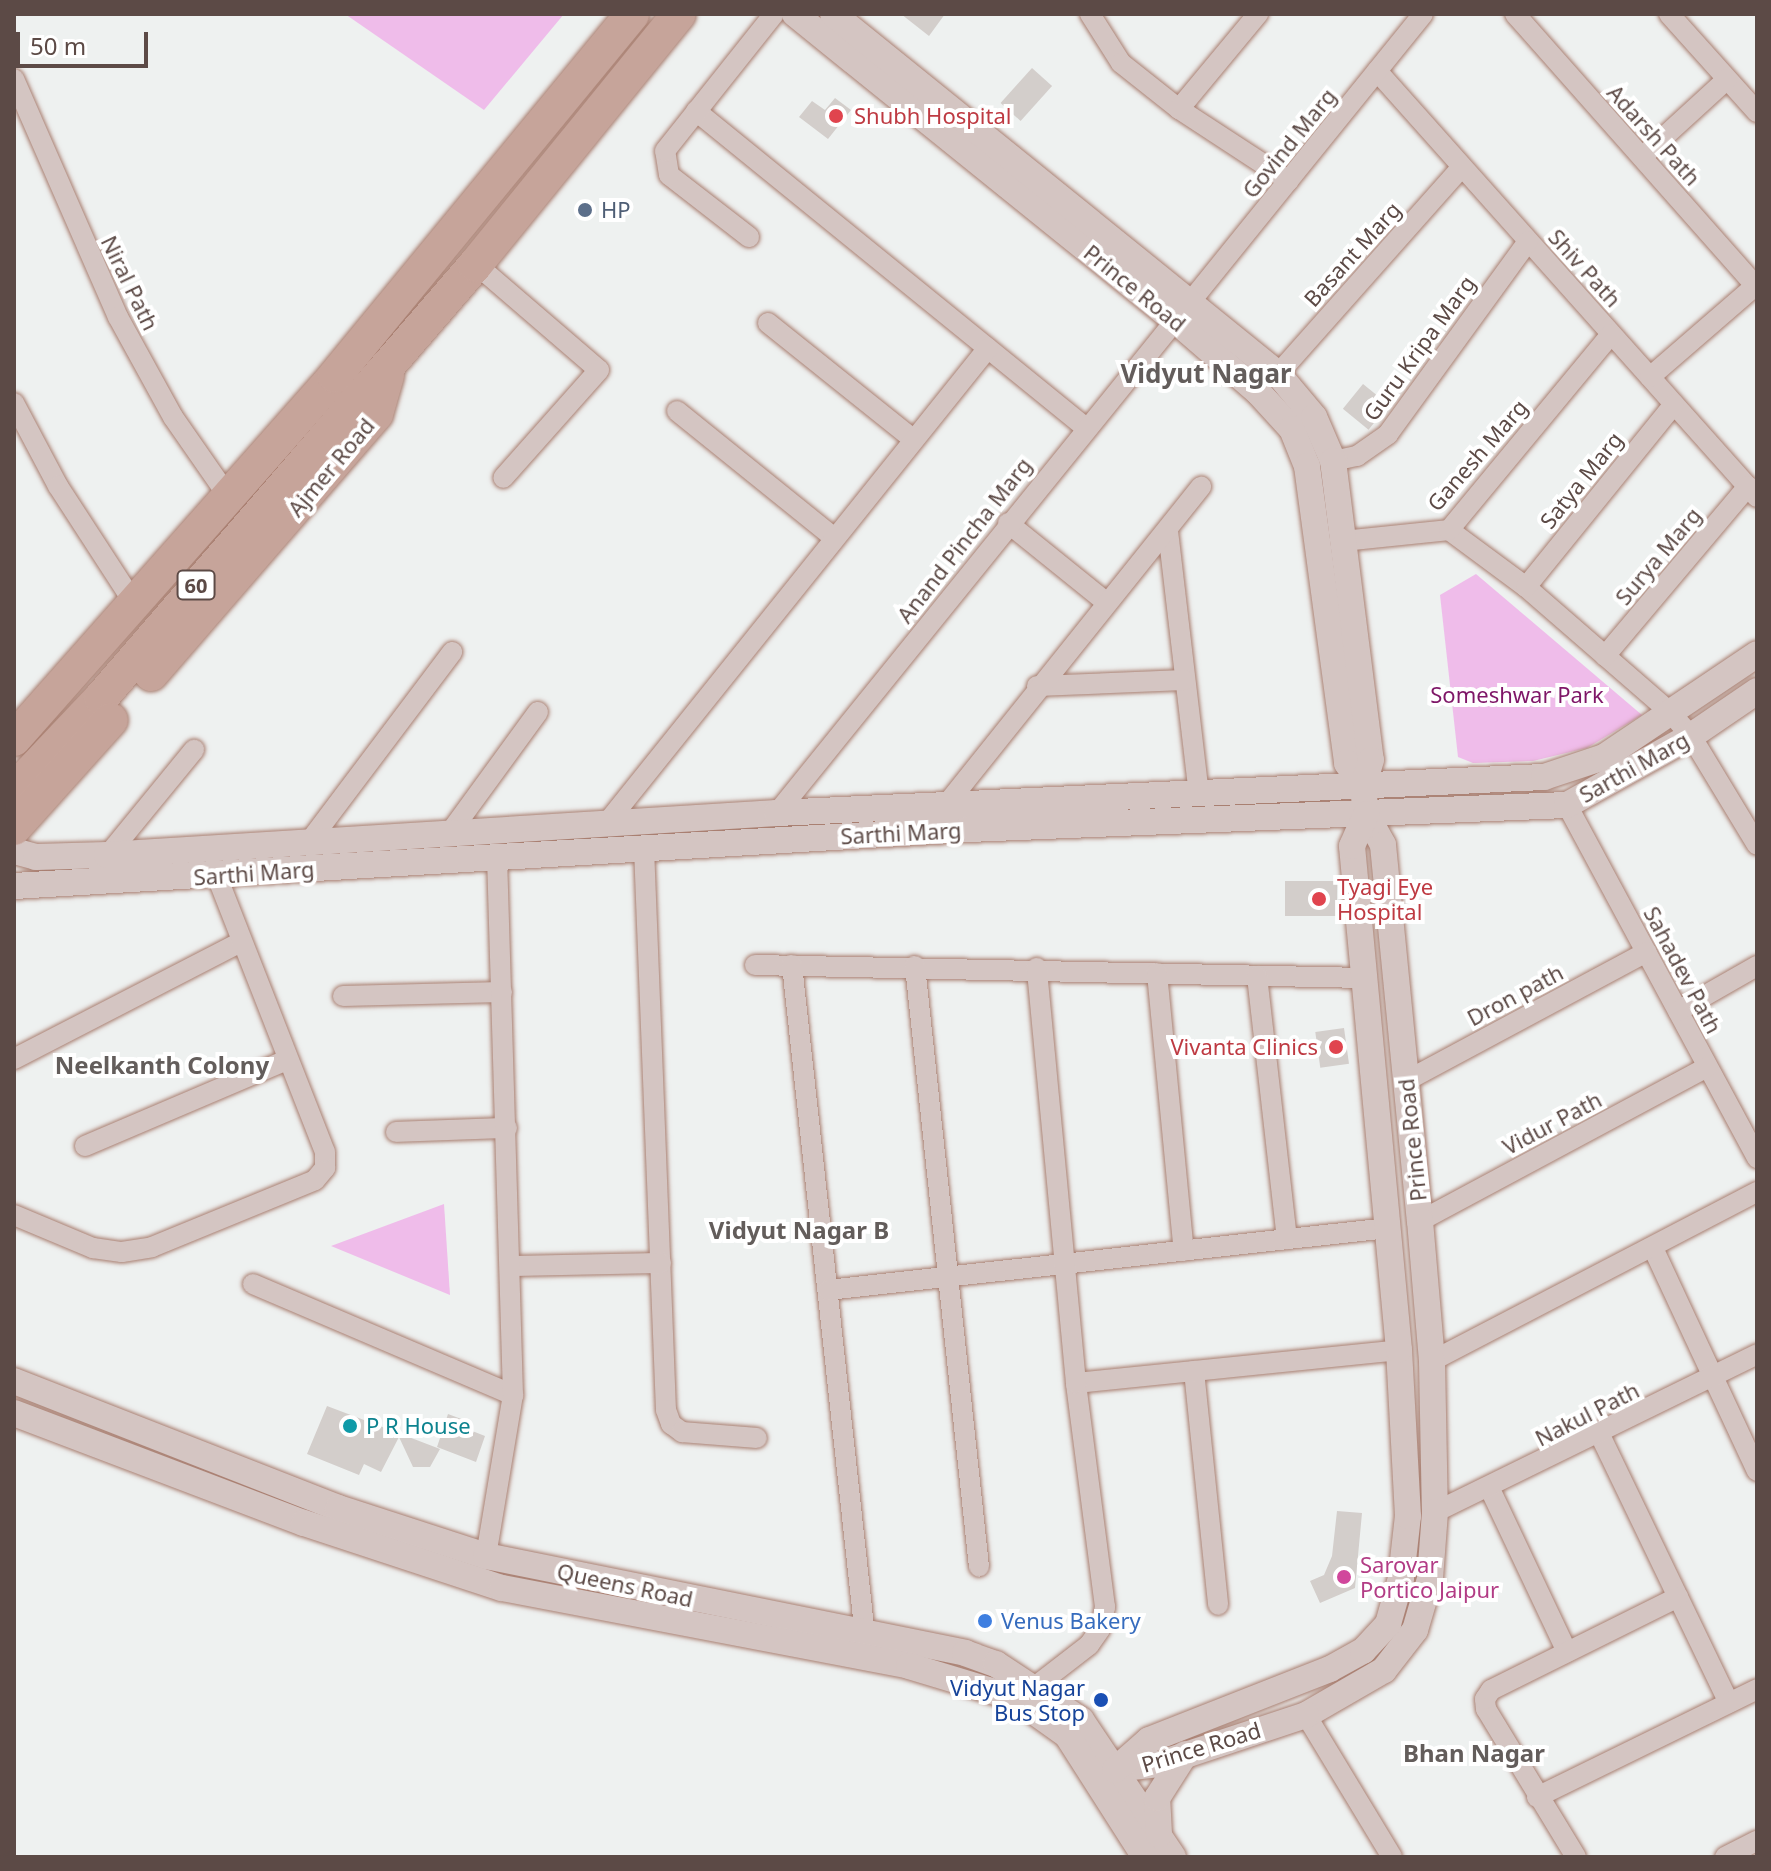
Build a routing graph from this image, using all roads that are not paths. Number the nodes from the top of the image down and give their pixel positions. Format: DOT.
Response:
graph roads {
  1 [pos="632,14"];
  2 [pos="679,14"];
  3 [pos="697,14"];
  4 [pos="774,14"];
  5 [pos="795,14"];
  6 [pos="833,14"];
  7 [pos="1258,14"];
  8 [pos="1423,14"];
  9 [pos="1515,14"];
  10 [pos="1669,14"];
  11 [pos="1096,16"];
  12 [pos="1377,71"];
  13 [pos="14,79"];
  14 [pos="1727,79"];
  15 [pos="1179,109"];
  16 [pos="696,111"];
  17 [pos="1757,112"];
  18 [pos="1642,157"];
  19 [pos="1462,167"];
  20 [pos="1289,181"];
  21 [pos="749,237"];
  22 [pos="1528,241"];
  23 [pos="480,268"];
  24 [pos="1756,287"];
  25 [pos="1184,311"];
  26 [pos="768,323"];
  27 [pos="1611,334"];
  28 [pos="988,348"];
  29 [pos="392,361"];
  30 [pos="1278,374"];
  31 [pos="1650,377"];
  32 [pos="14,403"];
  33 [pos="1674,404"];
  34 [pos="677,411"];
  35 [pos="1085,427"];
  36 [pos="913,439"];
  37 [pos="1333,461"];
  38 [pos="503,478"];
  39 [pos="1201,487"];
  40 [pos="1752,492"];
  41 [pos="228,496"];
  42 [pos="1008,523"];
  43 [pos="1449,530"];
  44 [pos="1168,531"];
  45 [pos="832,536"];
  46 [pos="1343,541"];
  47 [pos="1526,587"];
  48 [pos="1107,603"];
  49 [pos="136,606"];
  50 [pos="452,652"];
  51 [pos="1757,654"];
  52 [pos="1605,656"];
  53 [pos="1184,680"];
  54 [pos="1037,686"];
  55 [pos="1757,691"];
  56 [pos="538,712"];
  57 [pos="1670,712"];
  58 [pos="1691,736"];
  59 [pos="14,739"];
  60 [pos="194,750"];
  61 [pos="1363,787"];
  62 [pos="14,790"];
  63 [pos="1199,795"];
  64 [pos="1567,805"];
  65 [pos="777,813"];
  66 [pos="961,813"];
  67 [pos="1366,814"];
  68 [pos="14,828"];
  69 [pos="449,834"];
  70 [pos="608,837"];
  71 [pos="778,840"];
  72 [pos="309,842"];
  73 [pos="1757,845"];
  74 [pos="644,848"];
  75 [pos="14,851"];
  76 [pos="107,855"];
  77 [pos="497,857"];
  78 [pos="217,876"];
  79 [pos="89,885"];
  80 [pos="14,886"];
  81 [pos="241,942"];
  82 [pos="1647,952"];
  83 [pos="755,965"];
  84 [pos="792,965"];
  85 [pos="915,966"];
  86 [pos="1757,966"];
  87 [pos="1037,968"];
  88 [pos="1157,973"];
  89 [pos="1257,976"];
  90 [pos="1363,978"];
  91 [pos="502,992"];
  92 [pos="343,996"];
  93 [pos="1678,1011"];
  94 [pos="14,1057"];
  95 [pos="287,1060"];
  96 [pos="1707,1067"];
  97 [pos="1406,1081"];
  98 [pos="507,1128"];
  99 [pos="396,1132"];
  100 [pos="85,1146"];
  101 [pos="1757,1158"];
  102 [pos="1757,1192"];
  103 [pos="14,1215"];
  104 [pos="1420,1221"];
  105 [pos="1388,1228"];
  106 [pos="1287,1239"];
  107 [pos="1653,1248"];
  108 [pos="1184,1251"];
  109 [pos="661,1263"];
  110 [pos="1065,1264"];
  111 [pos="512,1266"];
  112 [pos="947,1278"];
  113 [pos="253,1284"];
  114 [pos="828,1290"];
  115 [pos="1399,1350"];
  116 [pos="1757,1354"];
  117 [pos="1432,1361"];
  118 [pos="1194,1371"];
  119 [pos="1712,1377"];
  120 [pos="14,1381"];
  121 [pos="1076,1383"];
  122 [pos="513,1395"];
  123 [pos="14,1413"];
  124 [pos="1600,1435"];
  125 [pos="757,1438"];
  126 [pos="1757,1471"];
  127 [pos="1490,1489"];
  128 [pos="1435,1512"];
  129 [pos="486,1556"];
  130 [pos="979,1567"];
  131 [pos="640,1589"];
  132 [pos="1678,1597"];
  133 [pos="1218,1605"];
  134 [pos="636,1616"];
  135 [pos="865,1636"];
  136 [pos="1567,1652"];
  137 [pos="1036,1686"];
  138 [pos="1757,1689"];
  139 [pos="1729,1703"];
  140 [pos="1306,1715"];
  141 [pos="1091,1734"];
  142 [pos="1149,1740"];
  143 [pos="1185,1754"];
  144 [pos="1105,1775"];
  145 [pos="1537,1797"];
  146 [pos="1757,1841"];
  147 [pos="1159,1850"];
  148 [pos="1392,1857"];
  149 [pos="1576,1857"];
  150 [pos="1725,1857"];
  1 -- 41 [label="highway"];
  2 -- 23 [label="highway, Ajmer Road"];
  3 -- 23 [label="street"];
  4 -- 16 [label="street"];
  5 -- 25 [label="street, Prince Road"];
  6 -- 25 [label="street, Prince Road"];
  7 -- 15 [label="street"];
  8 -- 12 [label="street, Govind Marg"];
  9 -- 18 [label="street, Adarsh Path"];
  10 -- 14 [label="street"];
  11 -- 15 [label="street"];
  12 -- 19 [label="street, Shiv Path"];
  12 -- 20 [label="street, Govind Marg"];
  13 -- 41 [label="street, Niral Path"];
  14 -- 17 [label="street"];
  14 -- 18 [label="street"];
  15 -- 20 [label="street"];
  16 -- 21 [label="street"];
  16 -- 28 [label="street"];
  18 -- 24 [label="street, Adarsh Path"];
  19 -- 22 [label="street, Shiv Path"];
  19 -- 30 [label="street, Basant Marg"];
  20 -- 25 [label="street, Govind Marg"];
  22 -- 27 [label="street, Shiv Path"];
  22 -- 37 [label="street, Guru Kripa Marg"];
  23 -- 29 [label="highway, Ajmer Road"];
  23 -- 38 [label="street"];
  24 -- 31 [label="street"];
  25 -- 30 [label="street, Prince Road"];
  25 -- 35 [label="street, Anand Pincha Marg"];
  25 -- 61 [label="street, Prince Road"];
  26 -- 36 [label="street"];
  27 -- 31 [label="street, Shiv Path"];
  27 -- 43 [label="street, Ganesh Marg"];
  28 -- 35 [label="street"];
  28 -- 36 [label="street"];
  29 -- 62 [label="highway, 60"];
  29 -- 68 [label="highway, Ajmer Road"];
  30 -- 37 [label="street, Prince Road"];
  31 -- 33 [label="street, Shiv Path"];
  32 -- 49 [label="street"];
  33 -- 40 [label="street, Shiv Path"];
  33 -- 47 [label="street, Satya Marg"];
  34 -- 45 [label="street"];
  35 -- 42 [label="street, Anand Pincha Marg"];
  36 -- 45 [label="street"];
  37 -- 46 [label="street, Prince Road"];
  39 -- 44 [label="street"];
  40 -- 52 [label="street, Surya Marg"];
  41 -- 49 [label="highway"];
  42 -- 48 [label="street"];
  42 -- 65 [label="street, Anand Pincha Marg"];
  43 -- 46 [label="street, Ganesh Marg"];
  43 -- 47 [label="street"];
  44 -- 48 [label="street"];
  44 -- 53 [label="street"];
  45 -- 70 [label="street"];
  46 -- 61 [label="street, Prince Road"];
  47 -- 52 [label="street"];
  48 -- 54 [label="street"];
  49 -- 59 [label="highway"];
  50 -- 72 [label="street"];
  51 -- 57 [label="street"];
  52 -- 57 [label="street"];
  53 -- 54 [label="street"];
  53 -- 63 [label="street"];
  54 -- 66 [label="street"];
  55 -- 58 [label="street, Sarthi Marg"];
  56 -- 69 [label="street"];
  57 -- 58 [label="street"];
  57 -- 61 [label="street"];
  58 -- 64 [label="street, Sarthi Marg"];
  58 -- 73 [label="street"];
  60 -- 76 [label="street"];
  61 -- 63 [label="street"];
  61 -- 67 [label="street, Prince Road"];
  63 -- 66 [label="street"];
  64 -- 67 [label="street, Sarthi Marg"];
  64 -- 82 [label="street, Sahadev Path"];
  65 -- 66 [label="street"];
  65 -- 70 [label="street"];
  65 -- 71 [label="street"];
  66 -- 67 [label="street, Sarthi Marg"];
  66 -- 71 [label="street, Sarthi Marg"];
  67 -- 90 [label="street, Prince Road"];
  67 -- 97 [label="street, Prince Road"];
  69 -- 70 [label="street"];
  69 -- 72 [label="street"];
  70 -- 74 [label="street, Sarthi Marg"];
  70 -- 77 [label="street, Sarthi Marg"];
  71 -- 74 [label="street, Sarthi Marg"];
  72 -- 76 [label="street"];
  74 -- 109 [label="street"];
  75 -- 76 [label="street"];
  76 -- 79 [label="street"];
  77 -- 78 [label="street, Sarthi Marg"];
  77 -- 91 [label="street"];
  78 -- 79 [label="street, Sarthi Marg"];
  78 -- 81 [label="street"];
  79 -- 80 [label="street, Sarthi Marg"];
  81 -- 94 [label="street"];
  81 -- 95 [label="street"];
  82 -- 93 [label="street, Sahadev Path"];
  82 -- 97 [label="street, Dron path"];
  83 -- 84 [label="street"];
  84 -- 85 [label="street"];
  84 -- 114 [label="street"];
  85 -- 87 [label="street"];
  85 -- 112 [label="street"];
  86 -- 93 [label="street"];
  87 -- 88 [label="street"];
  87 -- 110 [label="street"];
  88 -- 89 [label="street"];
  88 -- 108 [label="street"];
  89 -- 90 [label="street"];
  89 -- 106 [label="street"];
  90 -- 105 [label="street, Prince Road"];
  91 -- 92 [label="street"];
  91 -- 98 [label="street"];
  93 -- 96 [label="street, Sahadev Path"];
  95 -- 100 [label="street"];
  95 -- 103 [label="street"];
  96 -- 101 [label="street, Sahadev Path"];
  96 -- 104 [label="street, Vidur Path"];
  97 -- 104 [label="street, Prince Road"];
  98 -- 99 [label="street"];
  98 -- 111 [label="street"];
  102 -- 107 [label="street"];
  104 -- 117 [label="street, Prince Road"];
  105 -- 106 [label="street"];
  105 -- 115 [label="street, Prince Road"];
  106 -- 108 [label="street"];
  107 -- 117 [label="street"];
  107 -- 119 [label="street"];
  108 -- 110 [label="street"];
  109 -- 111 [label="street"];
  109 -- 125 [label="street"];
  110 -- 112 [label="street"];
  110 -- 121 [label="street"];
  111 -- 122 [label="street"];
  112 -- 114 [label="street"];
  112 -- 130 [label="street"];
  113 -- 122 [label="street"];
  114 -- 135 [label="street"];
  115 -- 118 [label="street"];
  115 -- 142 [label="street, Prince Road"];
  116 -- 119 [label="street, Nakul Path"];
  117 -- 128 [label="street, Prince Road"];
  118 -- 121 [label="street"];
  118 -- 133 [label="street"];
  119 -- 124 [label="street, Nakul Path"];
  119 -- 126 [label="street"];
  120 -- 129 [label="street, Queens Road"];
  121 -- 137 [label="street"];
  122 -- 129 [label="street"];
  123 -- 134 [label="street, Queens Road"];
  124 -- 127 [label="street, Nakul Path"];
  124 -- 132 [label="street"];
  127 -- 128 [label="street, Nakul Path"];
  127 -- 136 [label="street"];
  128 -- 140 [label="street, Prince Road"];
  129 -- 131 [label="street, Queens Road"];
  131 -- 134 [label="street"];
  131 -- 135 [label="street, Queens Road"];
  132 -- 136 [label="street"];
  132 -- 139 [label="street"];
  134 -- 144 [label="street, Queens Road"];
  135 -- 137 [label="street, Queens Road"];
  136 -- 145 [label="street"];
  137 -- 141 [label="street, Queens Road"];
  138 -- 139 [label="street"];
  139 -- 145 [label="street"];
  140 -- 143 [label="street, Prince Road"];
  140 -- 148 [label="street"];
  141 -- 142 [label="street"];
  141 -- 144 [label="street, Queens Road"];
  142 -- 144 [label="street, Prince Road"];
  143 -- 144 [label="street, Prince Road"];
  143 -- 147 [label="street"];
  144 -- 147 [label="street, Queens Road"];
  145 -- 149 [label="street"];
  146 -- 150 [label="street"];
}
